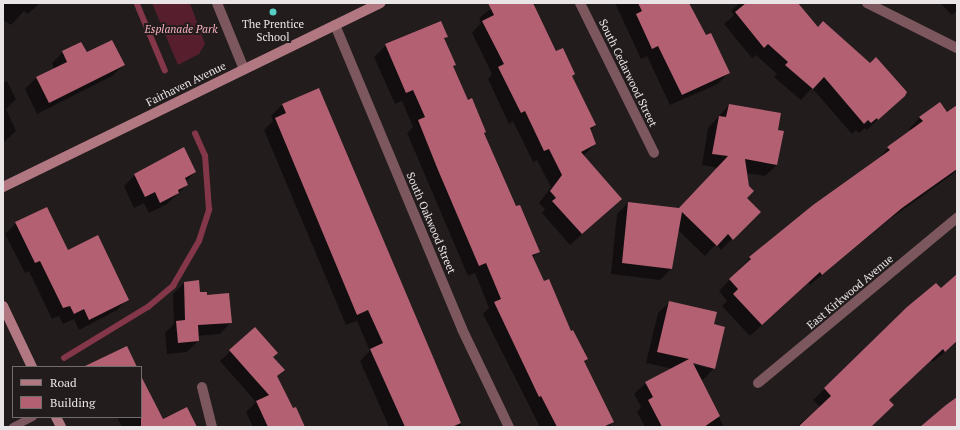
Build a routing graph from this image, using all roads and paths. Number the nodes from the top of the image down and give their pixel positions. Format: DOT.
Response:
graph roads {
  1 [pos="217,3"];
  2 [pos="380,3"];
  3 [pos="580,3"];
  4 [pos="868,3"];
  5 [pos="335,25"];
  6 [pos="957,48"];
  7 [pos="244,69"];
  8 [pos="654,153"];
  9 [pos="3,187"];
  10 [pos="957,218"];
  11 [pos="3,306"];
  12 [pos="32,366"];
  13 [pos="758,383"];
  14 [pos="202,387"];
  15 [pos="31,418"];
  16 [pos="56,418"];
  17 [pos="13,427"];
  18 [pos="61,427"];
  19 [pos="212,427"];
  20 [pos="509,427"];
  1 -- 7 [label="street"];
  2 -- 5 [label="main road, Fairhaven Avenue"];
  3 -- 8 [label="street, South Cedarwood Street"];
  4 -- 6 [label="street"];
  5 -- 7 [label="main road, Fairhaven Avenue"];
  5 -- 20 [label="street, South Oakwood Street"];
  7 -- 9 [label="main road, Fairhaven Avenue"];
  10 -- 13 [label="street, East Kirkwood Avenue"];
  11 -- 12 [label="main road"];
  14 -- 19 [label="street"];
  15 -- 17 [label="lane"];
  16 -- 18 [label="main road"];
}
